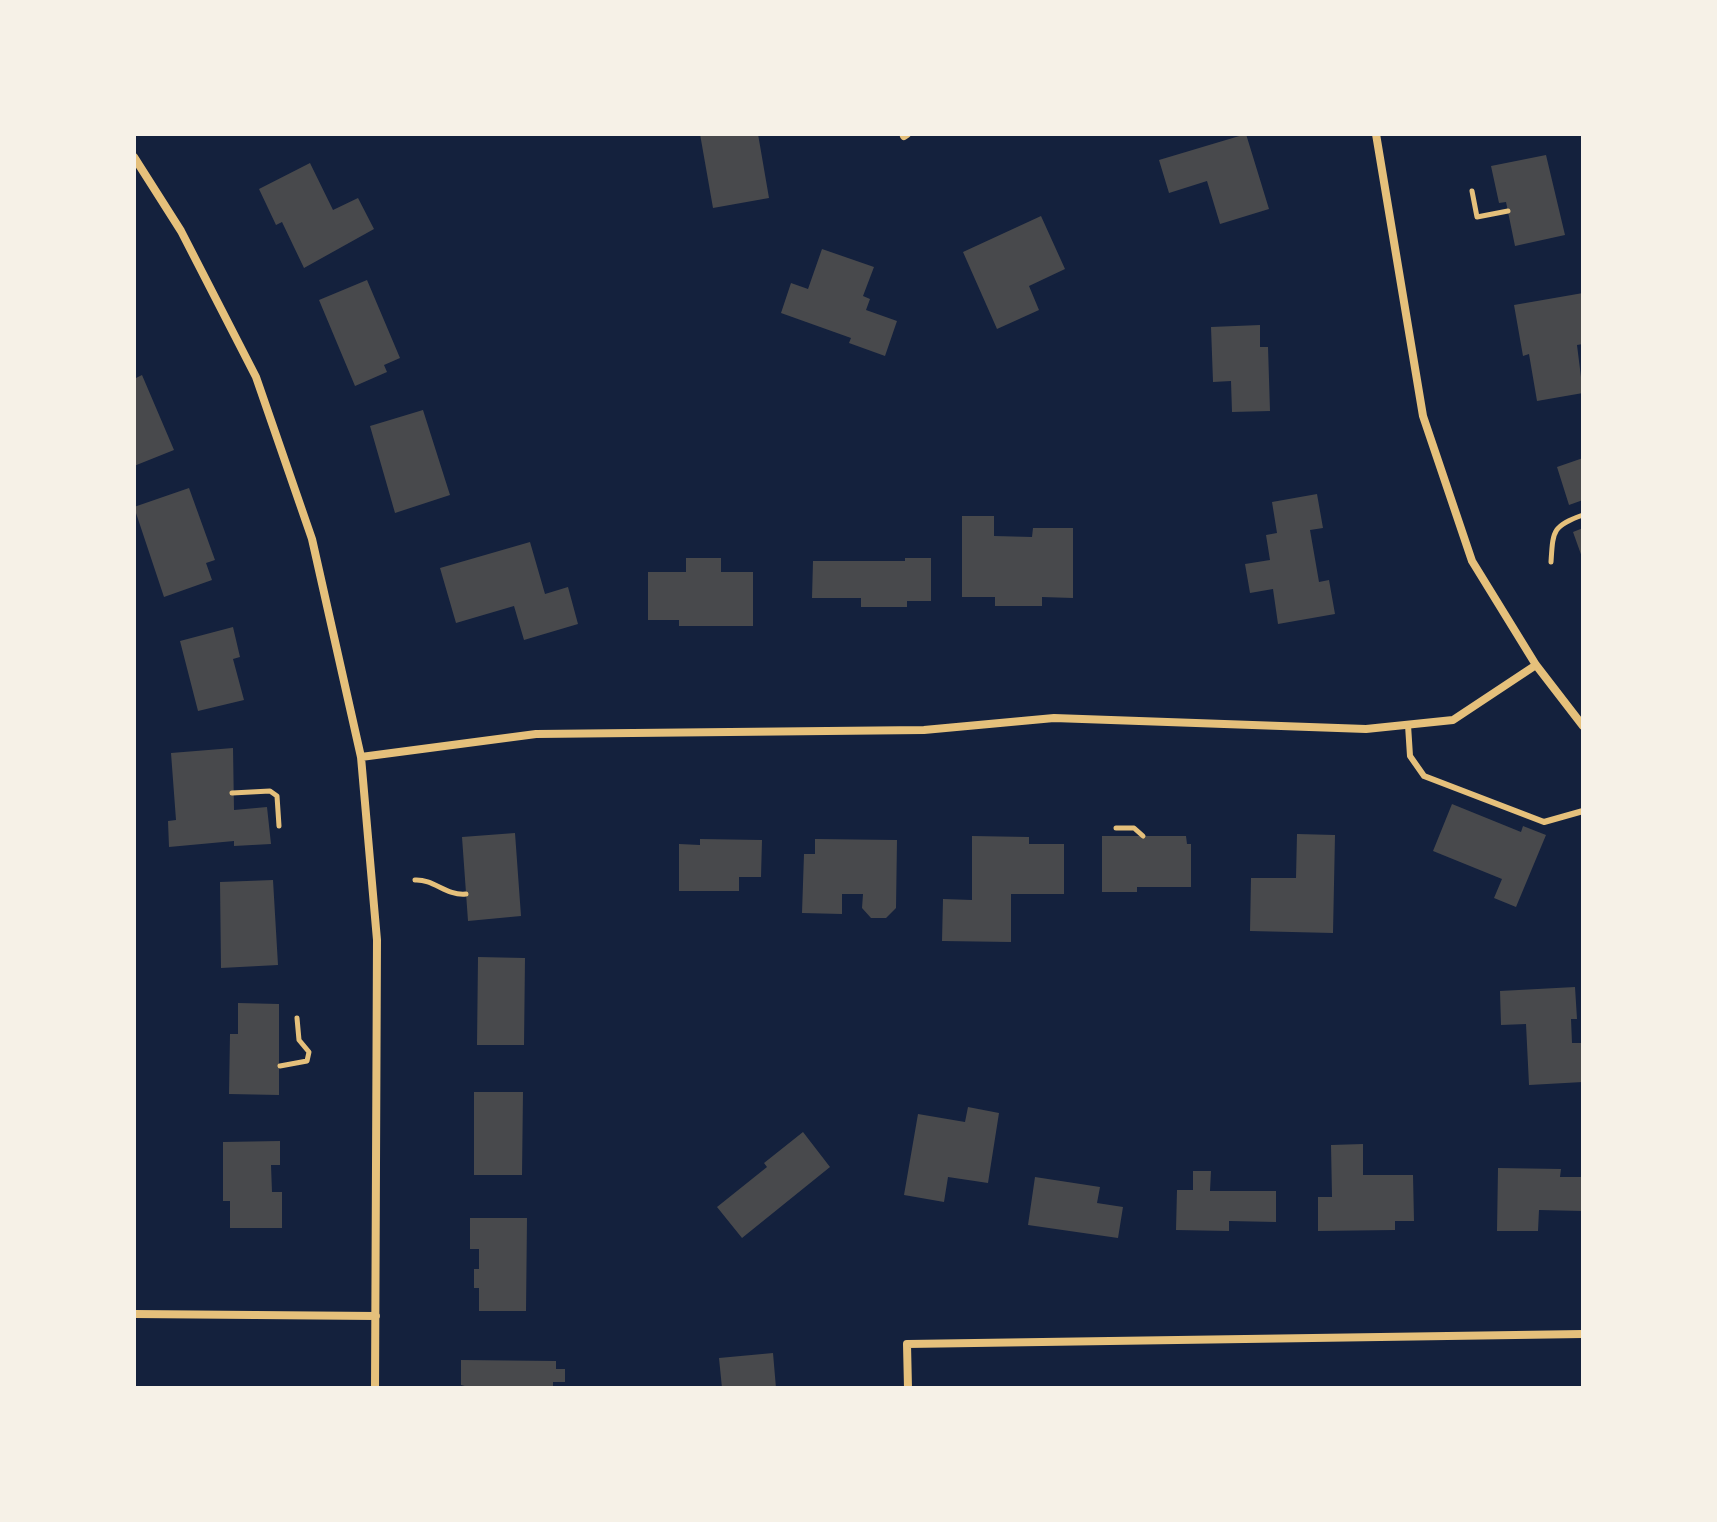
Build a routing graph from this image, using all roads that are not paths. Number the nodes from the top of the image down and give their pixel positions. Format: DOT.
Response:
graph roads {
  1 [pos="1376,134"];
  2 [pos="134,157"];
  3 [pos="1536,665"];
  4 [pos="1408,725"];
  5 [pos="1583,726"];
  6 [pos="361,757"];
  7 [pos="1583,811"];
  8 [pos="134,1314"];
  9 [pos="376,1316"];
  10 [pos="1583,1334"];
  11 [pos="375,1388"];
  12 [pos="908,1388"];
  1 -- 3 [label="street"];
  2 -- 6 [label="street"];
  3 -- 4 [label="street"];
  3 -- 5 [label="street"];
  4 -- 6 [label="street"];
  4 -- 7 [label="lane"];
  6 -- 9 [label="street"];
  8 -- 9 [label="street"];
  9 -- 11 [label="street"];
  10 -- 12 [label="street"];
}
